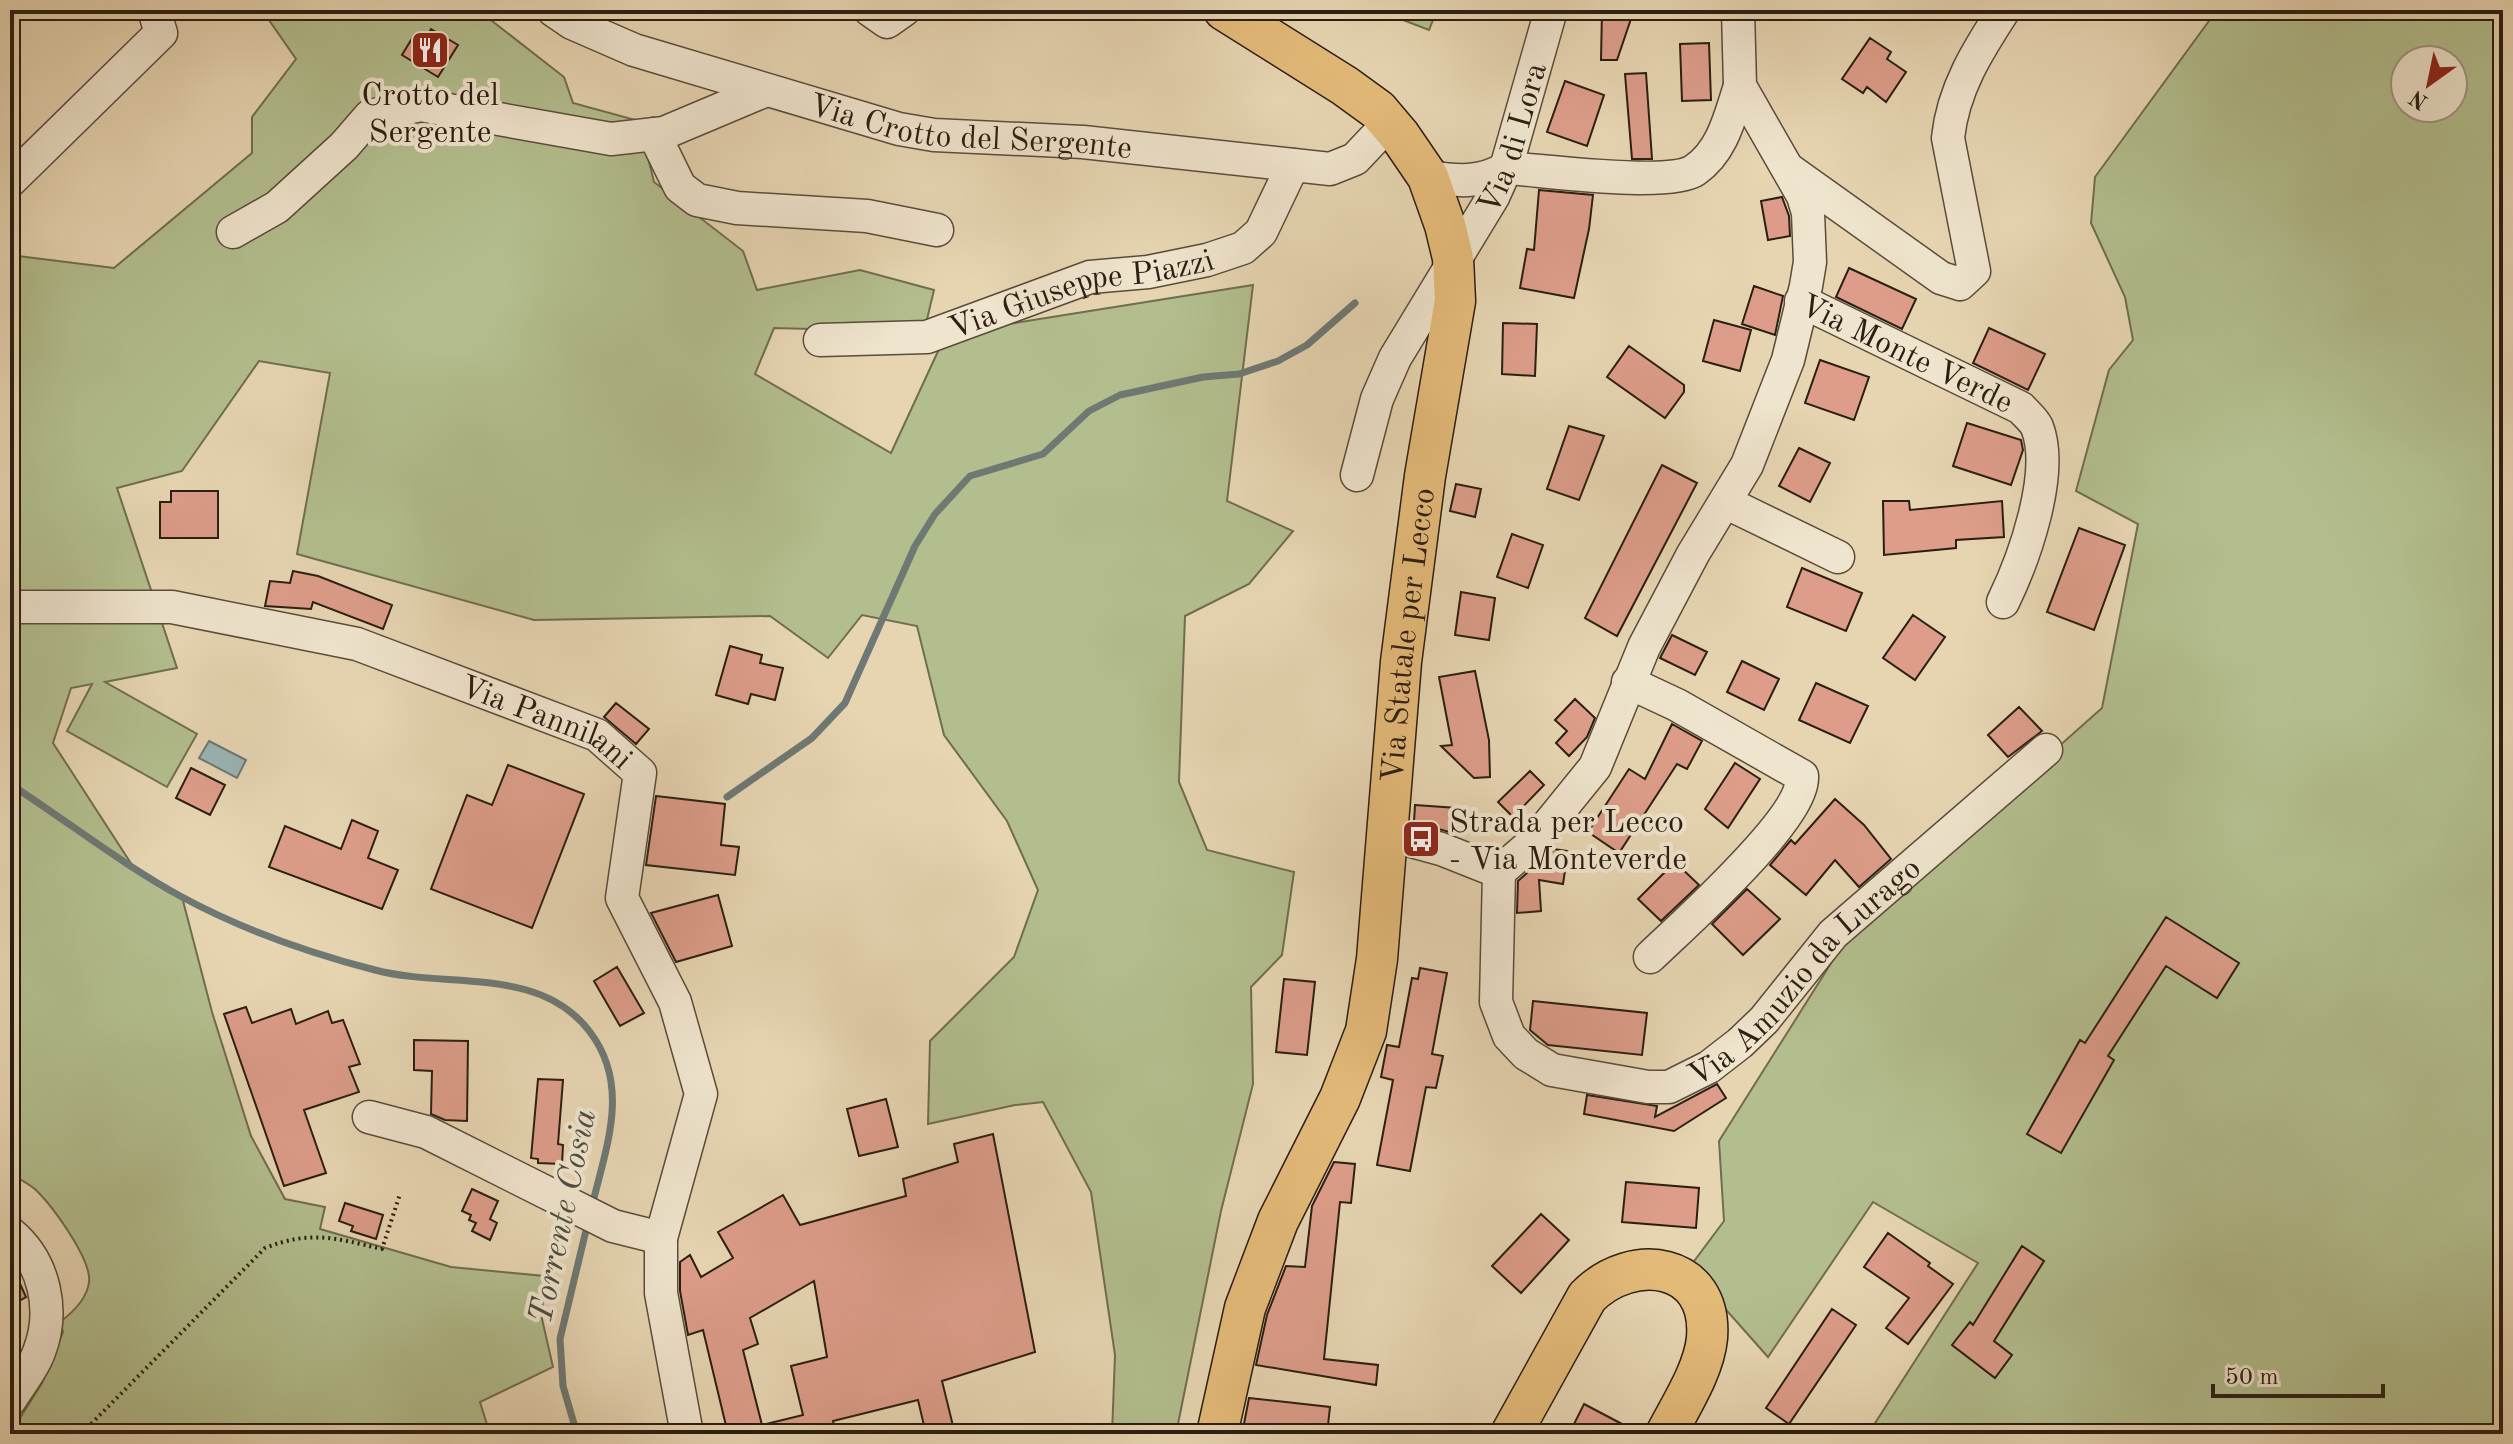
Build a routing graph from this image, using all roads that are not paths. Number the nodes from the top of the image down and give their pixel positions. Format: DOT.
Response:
graph roads {
  1 [pos="154,10"];
  2 [pos="553,10"];
  3 [pos="870,10"];
  4 [pos="904,10"];
  5 [pos="1224,10"];
  6 [pos="1551,10"];
  7 [pos="1738,10"];
  8 [pos="2004,10"];
  9 [pos="1740,86"];
  10 [pos="764,91"];
  11 [pos="1389,123"];
  12 [pos="654,134"];
  13 [pos="1293,165"];
  14 [pos="1506,168"];
  15 [pos="1791,170"];
  16 [pos="1428,177"];
  17 [pos="10,181"];
  18 [pos="937,230"];
  19 [pos="233,232"];
  20 [pos="1453,258"];
  21 [pos="1801,301"];
  22 [pos="820,340"];
  23 [pos="1357,475"];
  24 [pos="1727,503"];
  25 [pos="1838,557"];
  26 [pos="2003,602"];
  27 [pos="10,607"];
  28 [pos="1628,682"];
  29 [pos="2046,750"];
  30 [pos="1386,834"];
  31 [pos="1499,872"];
  32 [pos="1650,957"];
  33 [pos="369,1117"];
  34 [pos="10,1233"];
  35 [pos="661,1238"];
  36 [pos="10,1400"];
  37 [pos="687,1434"];
  38 [pos="1217,1434"];
  39 [pos="1511,1434"];
  40 [pos="1666,1434"];
  1 -- 17 [label="street"];
  2 -- 10 [label="street, Via Crotto del Sergente"];
  3 -- 4 [label="street"];
  5 -- 11 [label="main road, Via Statale per Lecco"];
  6 -- 14 [label="street, Via di Lora"];
  7 -- 9 [label="street"];
  8 -- 15 [label="street"];
  9 -- 14 [label="street"];
  9 -- 15 [label="street"];
  10 -- 12 [label="street"];
  10 -- 13 [label="street, Via Crotto del Sergente"];
  11 -- 13 [label="street, Via Crotto del Sergente"];
  11 -- 16 [label="main road, Via Statale per Lecco"];
  12 -- 18 [label="street"];
  12 -- 19 [label="street"];
  13 -- 22 [label="street, Via Giuseppe Piazzi"];
  14 -- 16 [label="street"];
  14 -- 20 [label="street, Via di Lora"];
  15 -- 21 [label="street"];
  16 -- 20 [label="main road, Via Statale per Lecco"];
  20 -- 23 [label="street, Via di Lora"];
  20 -- 30 [label="main road, Via Statale per Lecco"];
  21 -- 24 [label="street, Via Monte Verde"];
  21 -- 26 [label="street, Via Monte Verde"];
  24 -- 25 [label="street"];
  24 -- 28 [label="street, Via Monte Verde"];
  27 -- 35 [label="street, Via Pannilani"];
  28 -- 31 [label="street, Via Monte Verde"];
  28 -- 32 [label="street"];
  29 -- 31 [label="street, Via Amuzio da Lurago"];
  30 -- 31 [label="street"];
  30 -- 38 [label="main road, Via Statale per Lecco"];
  33 -- 35 [label="street"];
  34 -- 36 [label="street"];
  35 -- 37 [label="street, Via Pannilani"];
  39 -- 40 [label="main road"];
}
